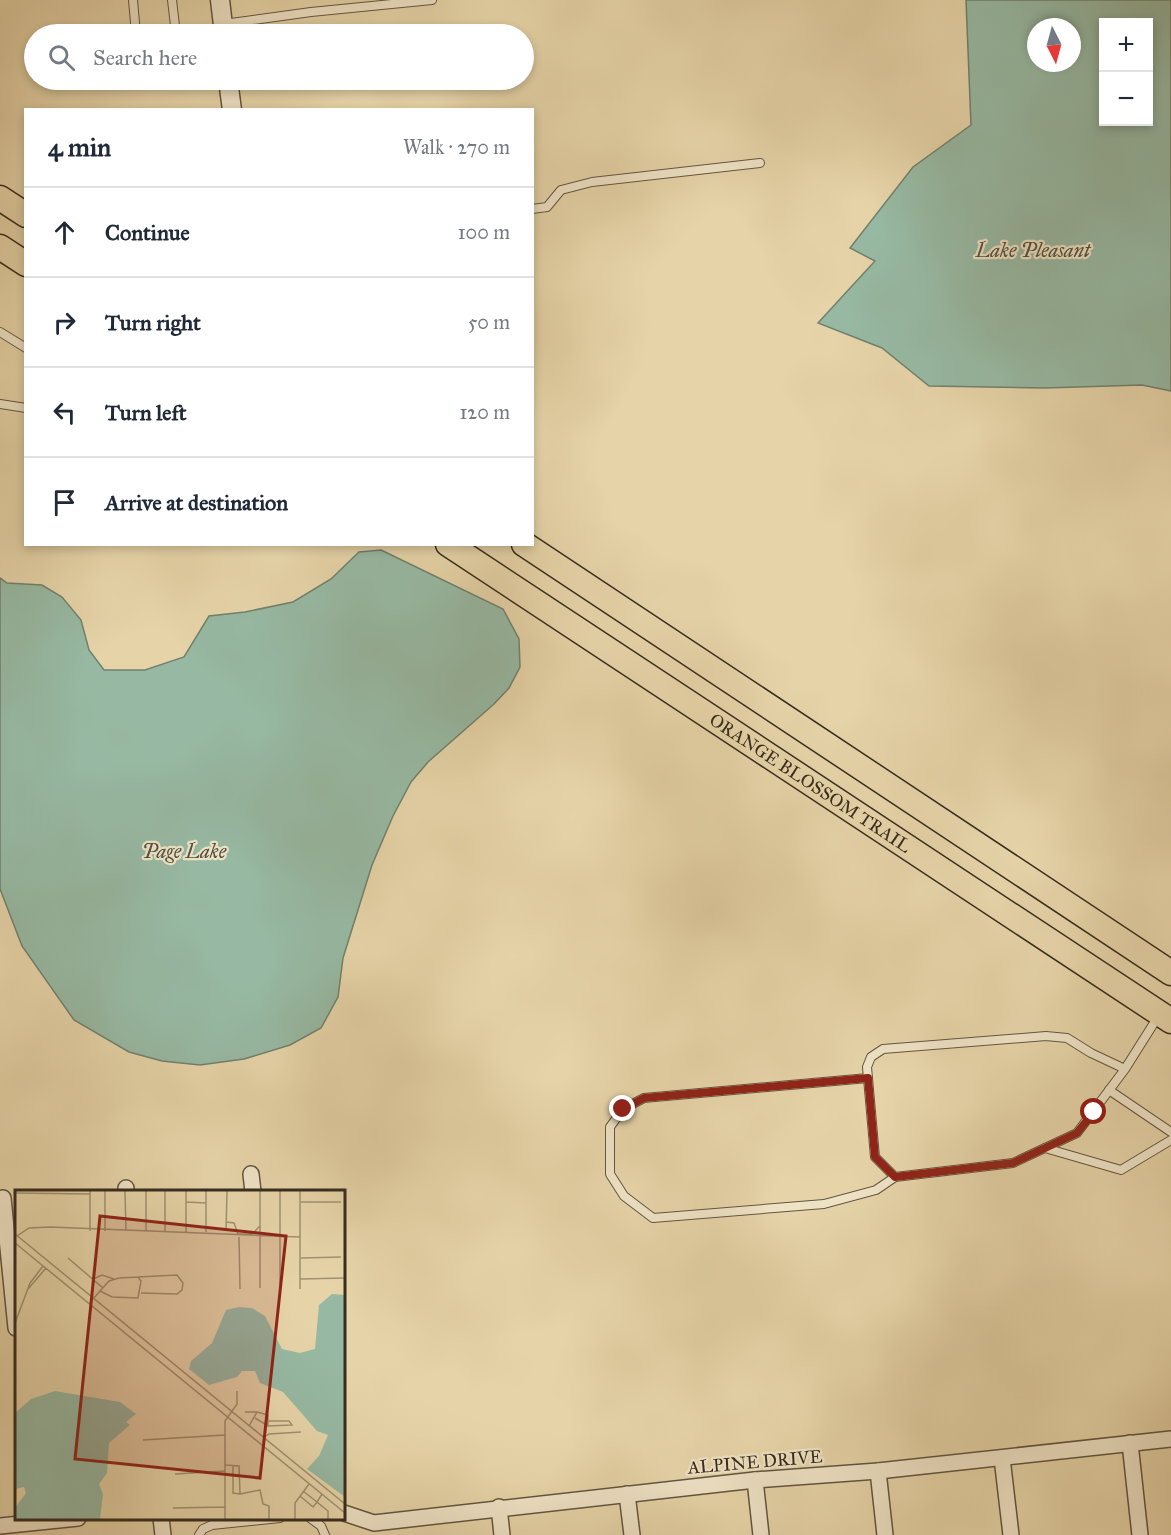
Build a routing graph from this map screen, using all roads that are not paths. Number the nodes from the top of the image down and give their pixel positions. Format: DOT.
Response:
graph roads {
  1 [pos="133,0"];
  2 [pos="172,0"];
  3 [pos="220,0"];
  4 [pos="432,0"];
  5 [pos="135,24"];
  6 [pos="175,24"];
  7 [pos="222,24"];
  8 [pos="249,24"];
  9 [pos="229,90"];
  10 [pos="232,108"];
  11 [pos="760,163"];
  12 [pos="0,198"];
  13 [pos="534,209"];
  14 [pos="24,214"];
  15 [pos="0,332"];
  16 [pos="24,347"];
  17 [pos="0,404"];
  18 [pos="24,408"];
  19 [pos="451,546"];
  20 [pos="527,546"];
  21 [pos="1171,972"];
  22 [pos="1167,1011"];
  23 [pos="1125,1069"];
  24 [pos="868,1078"];
  25 [pos="1109,1090"];
  26 [pos="1171,1132"];
  27 [pos="1171,1140"];
  28 [pos="1045,1148"];
  29 [pos="251,1174"];
  30 [pos="895,1177"];
  31 [pos="253,1190"];
  32 [pos="3,1198"];
  33 [pos="15,1318"];
  34 [pos="1171,1439"];
  35 [pos="1130,1443"];
  36 [pos="1002,1458"];
  37 [pos="878,1471"];
  38 [pos="755,1480"];
  39 [pos="627,1494"];
  40 [pos="499,1508"];
  41 [pos="345,1514"];
  42 [pos="66,1520"];
  43 [pos="161,1520"];
  44 [pos="261,1520"];
  45 [pos="313,1520"];
  46 [pos="37,1525"];
  47 [pos="0,1526"];
  48 [pos="374,1529"];
  49 [pos="163,1535"];
  50 [pos="200,1535"];
  51 [pos="325,1535"];
  52 [pos="502,1535"];
  53 [pos="632,1535"];
  54 [pos="761,1535"];
  55 [pos="885,1535"];
  56 [pos="1011,1535"];
  57 [pos="1140,1535"];
  1 -- 5 [label="lane"];
  2 -- 6 [label="lane"];
  3 -- 7 [label="street"];
  4 -- 8 [label="lane"];
  9 -- 10 [label="street"];
  11 -- 13 [label="lane"];
  12 -- 14 [label="main road"];
  15 -- 16 [label="lane"];
  17 -- 18 [label="lane"];
  19 -- 22 [label="main road, ORANGE BLOSSOM TRAIL"];
  20 -- 21 [label="main road"];
  22 -- 23 [label="lane"];
  23 -- 24 [label="lane"];
  23 -- 25 [label="lane"];
  24 -- 30 [label="lane"];
  24 -- 30 [label="lane"];
  25 -- 26 [label="lane"];
  25 -- 28 [label="lane"];
  27 -- 28 [label="lane"];
  28 -- 30 [label="lane"];
  29 -- 31 [label="street"];
  32 -- 33 [label="street"];
  34 -- 35 [label="street, ALPINE DRIVE"];
  35 -- 36 [label="street, ALPINE DRIVE"];
  35 -- 57 [label="street"];
  36 -- 37 [label="street, ALPINE DRIVE"];
  36 -- 56 [label="street"];
  37 -- 38 [label="street, ALPINE DRIVE"];
  37 -- 55 [label="street"];
  38 -- 39 [label="street, ALPINE DRIVE"];
  38 -- 54 [label="street"];
  39 -- 40 [label="street, ALPINE DRIVE"];
  39 -- 53 [label="street"];
  40 -- 48 [label="street, ALPINE DRIVE"];
  40 -- 52 [label="street"];
  41 -- 48 [label="street, ALPINE DRIVE"];
  42 -- 46 [label="street"];
  43 -- 49 [label="street"];
  44 -- 50 [label="lane"];
  45 -- 51 [label="lane"];
  46 -- 47 [label="street"];
}
